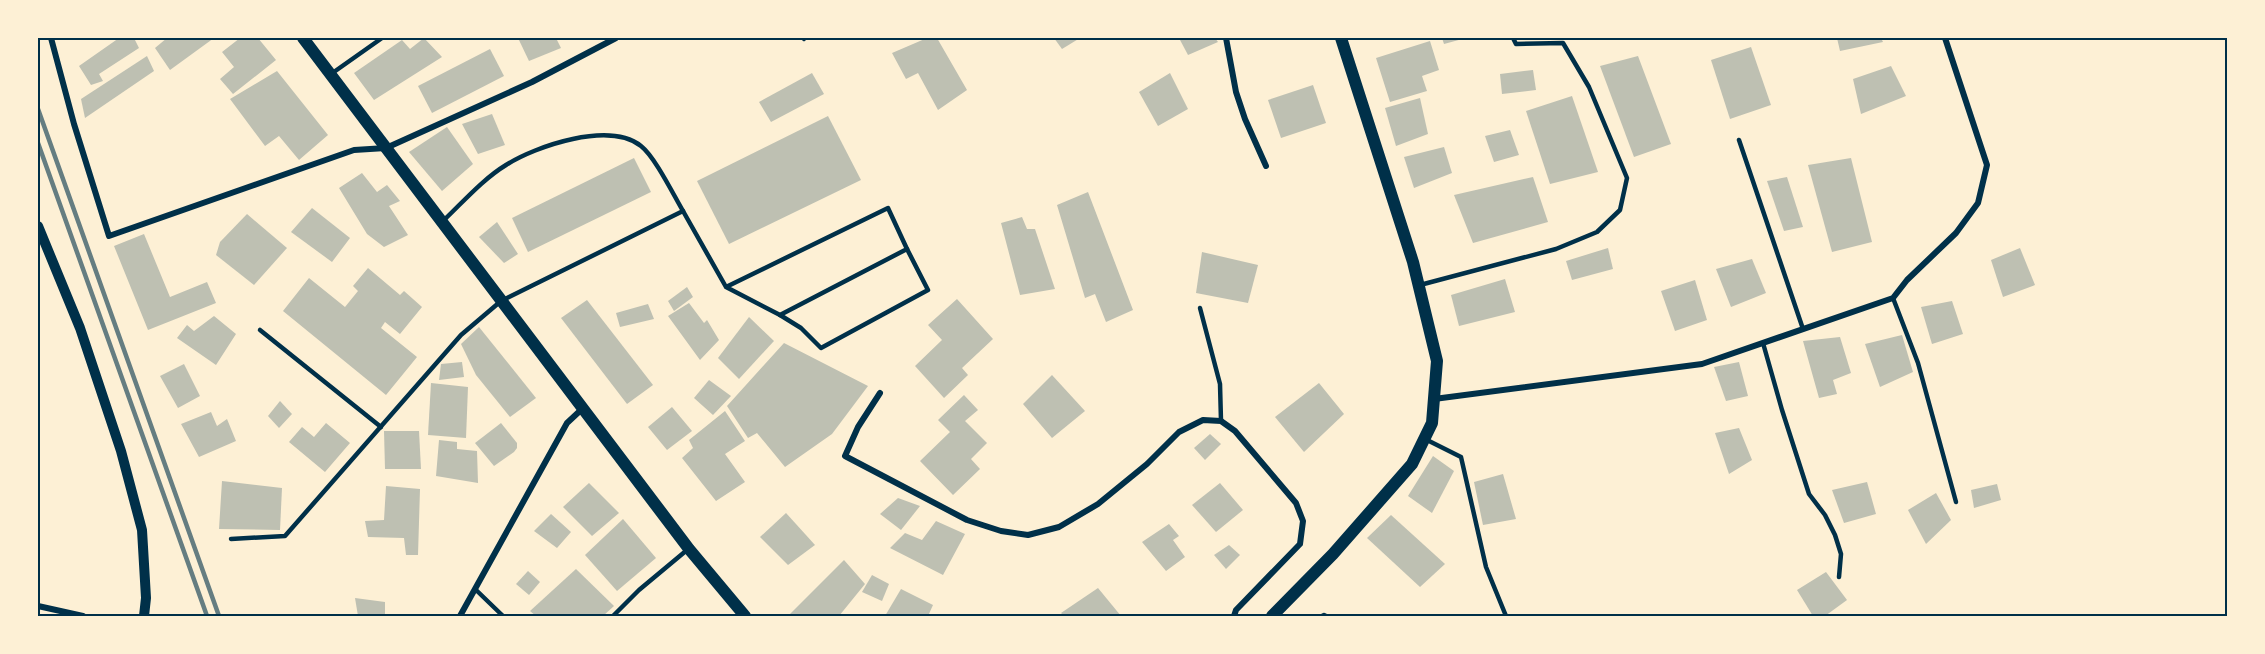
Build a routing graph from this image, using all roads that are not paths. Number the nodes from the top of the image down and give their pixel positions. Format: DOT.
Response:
graph roads {
  1 [pos="51,38"];
  2 [pos="303,38"];
  3 [pos="382,38"];
  4 [pos="616,38"];
  5 [pos="1226,38"];
  6 [pos="1341,38"];
  7 [pos="1513,38"];
  8 [pos="1945,38"];
  9 [pos="331,74"];
  10 [pos="1739,140"];
  11 [pos="386,148"];
  12 [pos="1266,166"];
  13 [pos="683,211"];
  14 [pos="441,222"];
  15 [pos="38,226"];
  16 [pos="907,249"];
  17 [pos="1419,285"];
  18 [pos="726,287"];
  19 [pos="1893,298"];
  20 [pos="501,301"];
  21 [pos="1200,308"];
  22 [pos="780,315"];
  23 [pos="1803,329"];
  24 [pos="260,330"];
  25 [pos="1763,343"];
  26 [pos="880,393"];
  27 [pos="1434,399"];
  28 [pos="582,409"];
  29 [pos="1221,421"];
  30 [pos="381,427"];
  31 [pos="1425,439"];
  32 [pos="1956,502"];
  33 [pos="231,539"];
  34 [pos="689,549"];
  35 [pos="1839,577"];
  36 [pos="475,589"];
  37 [pos="38,606"];
  38 [pos="83,616"];
  39 [pos="144,616"];
  40 [pos="460,616"];
  41 [pos="503,616"];
  42 [pos="613,616"];
  43 [pos="745,616"];
  44 [pos="1234,616"];
  45 [pos="1272,616"];
  46 [pos="1506,616"];
  1 -- 11 [label="street"];
  2 -- 9 [label="main road"];
  3 -- 9 [label="lane"];
  4 -- 11 [label="street"];
  5 -- 12 [label="street"];
  6 -- 17 [label="main road"];
  7 -- 17 [label="lane"];
  8 -- 19 [label="street"];
  9 -- 11 [label="main road"];
  10 -- 23 [label="lane"];
  11 -- 14 [label="main road"];
  13 -- 14 [label="lane"];
  13 -- 18 [label="lane"];
  13 -- 20 [label="lane"];
  14 -- 20 [label="main road"];
  15 -- 39 [label="street"];
  16 -- 18 [label="lane"];
  16 -- 22 [label="lane"];
  16 -- 22 [label="lane"];
  17 -- 27 [label="main road"];
  18 -- 22 [label="lane"];
  19 -- 23 [label="street"];
  19 -- 32 [label="lane"];
  20 -- 28 [label="main road"];
  20 -- 30 [label="lane"];
  21 -- 29 [label="lane"];
  23 -- 25 [label="street"];
  24 -- 30 [label="lane"];
  25 -- 27 [label="street"];
  25 -- 35 [label="lane"];
  26 -- 29 [label="street"];
  27 -- 31 [label="main road"];
  28 -- 34 [label="main road"];
  28 -- 36 [label="street"];
  29 -- 44 [label="street"];
  30 -- 33 [label="lane"];
  31 -- 45 [label="main road"];
  31 -- 46 [label="lane"];
  34 -- 42 [label="lane"];
  34 -- 43 [label="main road"];
  36 -- 40 [label="street"];
  36 -- 41 [label="lane"];
  37 -- 38 [label="street"];
}
